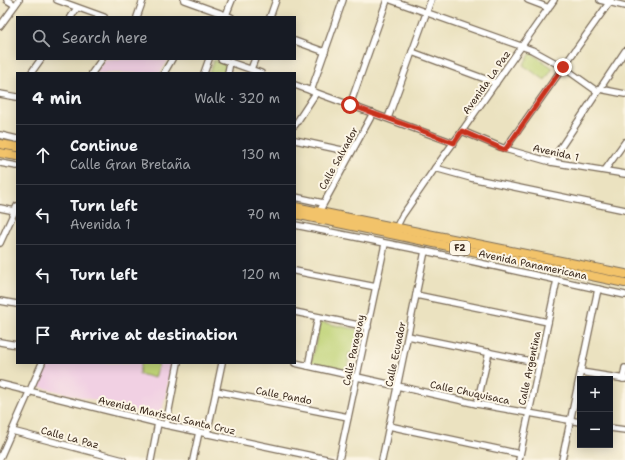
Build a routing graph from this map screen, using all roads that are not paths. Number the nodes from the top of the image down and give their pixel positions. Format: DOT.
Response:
graph roads {
  1 [pos="8,0"];
  2 [pos="19,0"];
  3 [pos="57,0"];
  4 [pos="143,0"];
  5 [pos="232,0"];
  6 [pos="276,0"];
  7 [pos="343,0"];
  8 [pos="387,0"];
  9 [pos="391,0"];
  10 [pos="431,0"];
  11 [pos="528,0"];
  12 [pos="554,0"];
  13 [pos="600,0"];
  14 [pos="188,1"];
  15 [pos="610,1"];
  16 [pos="15,5"];
  17 [pos="625,6"];
  18 [pos="77,8"];
  19 [pos="549,8"];
  20 [pos="426,12"];
  21 [pos="72,16"];
  22 [pos="101,16"];
  23 [pos="137,16"];
  24 [pos="228,16"];
  25 [pos="270,16"];
  26 [pos="0,26"];
  27 [pos="296,41"];
  28 [pos="521,46"];
  29 [pos="325,52"];
  30 [pos="412,52"];
  31 [pos="625,53"];
  32 [pos="40,60"];
  33 [pos="101,60"];
  34 [pos="171,60"];
  35 [pos="209,60"];
  36 [pos="224,60"];
  37 [pos="255,60"];
  38 [pos="230,62"];
  39 [pos="563,67"];
  40 [pos="251,69"];
  41 [pos="32,72"];
  42 [pos="93,72"];
  43 [pos="165,72"];
  44 [pos="204,72"];
  45 [pos="228,72"];
  46 [pos="258,72"];
  47 [pos="496,83"];
  48 [pos="296,85"];
  49 [pos="599,90"];
  50 [pos="313,92"];
  51 [pos="0,94"];
  52 [pos="625,94"];
  53 [pos="16,95"];
  54 [pos="350,105"];
  55 [pos="373,113"];
  56 [pos="388,118"];
  57 [pos="296,123"];
  58 [pos="462,131"];
  59 [pos="0,135"];
  60 [pos="16,139"];
  61 [pos="296,140"];
  62 [pos="625,142"];
  63 [pos="454,143"];
  64 [pos="0,144"];
  65 [pos="16,147"];
  66 [pos="505,150"];
  67 [pos="351,152"];
  68 [pos="0,153"];
  69 [pos="16,156"];
  70 [pos="551,162"];
  71 [pos="0,163"];
  72 [pos="16,166"];
  73 [pos="435,168"];
  74 [pos="605,170"];
  75 [pos="625,174"];
  76 [pos="296,197"];
  77 [pos="323,203"];
  78 [pos="296,207"];
  79 [pos="0,208"];
  80 [pos="16,209"];
  81 [pos="625,210"];
  82 [pos="318,212"];
  83 [pos="296,214"];
  84 [pos="296,226"];
  85 [pos="395,231"];
  86 [pos="0,244"];
  87 [pos="385,244"];
  88 [pos="425,252"];
  89 [pos="296,271"];
  90 [pos="625,274"];
  91 [pos="557,280"];
  92 [pos="625,283"];
  93 [pos="376,287"];
  94 [pos="598,289"];
  95 [pos="416,295"];
  96 [pos="625,295"];
  97 [pos="0,301"];
  98 [pos="16,304"];
  99 [pos="296,312"];
  100 [pos="318,317"];
  101 [pos="548,322"];
  102 [pos="368,327"];
  103 [pos="408,336"];
  104 [pos="0,342"];
  105 [pos="16,345"];
  106 [pos="489,352"];
  107 [pos="540,362"];
  108 [pos="296,363"];
  109 [pos="42,364"];
  110 [pos="178,364"];
  111 [pos="222,364"];
  112 [pos="308,366"];
  113 [pos="625,368"];
  114 [pos="580,372"];
  115 [pos="357,376"];
  116 [pos="624,379"];
  117 [pos="0,384"];
  118 [pos="398,386"];
  119 [pos="30,391"];
  120 [pos="216,391"];
  121 [pos="477,404"];
  122 [pos="529,414"];
  123 [pos="348,417"];
  124 [pos="570,420"];
  125 [pos="577,421"];
  126 [pos="158,424"];
  127 [pos="166,426"];
  128 [pos="389,426"];
  129 [pos="613,428"];
  130 [pos="625,430"];
  131 [pos="12,431"];
  132 [pos="199,432"];
  133 [pos="207,434"];
  134 [pos="520,457"];
  135 [pos="0,458"];
  136 [pos="123,460"];
  137 [pos="151,460"];
  138 [pos="193,460"];
  139 [pos="330,460"];
  140 [pos="339,460"];
  141 [pos="382,460"];
  142 [pos="562,460"];
  1 -- 16 [label="street"];
  2 -- 16 [label="street"];
  3 -- 18 [label="street"];
  4 -- 23 [label="street"];
  5 -- 24 [label="street"];
  6 -- 25 [label="street"];
  7 -- 29 [label="street"];
  8 -- 54 [label="street"];
  9 -- 20 [label="street"];
  10 -- 20 [label="street"];
  11 -- 19 [label="street"];
  12 -- 19 [label="street, Avenida La Paz"];
  13 -- 15 [label="street"];
  14 -- 24 [label="street"];
  15 -- 17 [label="street"];
  15 -- 39 [label="street"];
  16 -- 26 [label="street"];
  18 -- 21 [label="street"];
  18 -- 22 [label="street"];
  19 -- 28 [label="street, Avenida La Paz"];
  20 -- 28 [label="street"];
  20 -- 30 [label="street"];
  27 -- 29 [label="street"];
  28 -- 39 [label="street"];
  28 -- 47 [label="street, Avenida La Paz"];
  29 -- 50 [label="street"];
  30 -- 47 [label="street"];
  30 -- 56 [label="street"];
  31 -- 49 [label="street"];
  32 -- 41 [label="street"];
  33 -- 42 [label="street"];
  34 -- 43 [label="street"];
  35 -- 44 [label="street"];
  36 -- 38 [label="street"];
  37 -- 40 [label="street"];
  38 -- 40 [label="street"];
  38 -- 45 [label="street"];
  39 -- 49 [label="street"];
  39 -- 66 [label="street"];
  40 -- 46 [label="street"];
  47 -- 58 [label="street, Avenida La Paz"];
  48 -- 50 [label="street"];
  49 -- 52 [label="street"];
  49 -- 70 [label="street"];
  50 -- 54 [label="street"];
  50 -- 57 [label="street"];
  51 -- 53 [label="street"];
  54 -- 55 [label="street"];
  55 -- 56 [label="street"];
  55 -- 67 [label="street, Calle Salvador"];
  56 -- 63 [label="street"];
  58 -- 63 [label="street, Avenida La Paz"];
  58 -- 66 [label="street, Avenida 1"];
  59 -- 60 [label="street"];
  61 -- 67 [label="street"];
  62 -- 74 [label="street"];
  63 -- 73 [label="street, Avenida La Paz"];
  64 -- 65 [label="highway"];
  66 -- 70 [label="street, Avenida 1"];
  67 -- 77 [label="street, Calle Salvador"];
  68 -- 69 [label="highway"];
  70 -- 74 [label="street, Avenida 1"];
  71 -- 72 [label="street"];
  73 -- 81 [label="street"];
  73 -- 85 [label="street, Avenida La Paz"];
  74 -- 75 [label="street, Avenida 1"];
  76 -- 77 [label="street"];
  77 -- 82 [label="street, Calle Salvador"];
  78 -- 82 [label="highway, Avenida Panamericana / F2"];
  79 -- 80 [label="street"];
  80 -- 86 [label="street"];
  82 -- 85 [label="highway, Avenida Panamericana / F2"];
  83 -- 85 [label="highway, Avenida Panamericana / F2"];
  84 -- 87 [label="street, Avenida Panamericana"];
  85 -- 90 [label="highway, Avenida Panamericana / F2"];
  85 -- 92 [label="highway, Avenida Panamericana / F2"];
  87 -- 88 [label="street, Avenida Panamericana"];
  87 -- 93 [label="street, Calle Paraguay"];
  88 -- 91 [label="street, Avenida Panamericana"];
  88 -- 95 [label="street, Calle Ecuador"];
  89 -- 93 [label="street"];
  91 -- 94 [label="street, Avenida Panamericana"];
  91 -- 101 [label="street, Calle Argentina"];
  93 -- 102 [label="street, Calle Paraguay"];
  94 -- 96 [label="street, Avenida Panamericana"];
  94 -- 114 [label="street"];
  95 -- 101 [label="street"];
  95 -- 103 [label="street, Calle Ecuador"];
  97 -- 98 [label="street"];
  99 -- 100 [label="street"];
  100 -- 102 [label="street"];
  100 -- 112 [label="street"];
  101 -- 107 [label="street, Calle Argentina"];
  102 -- 115 [label="street, Calle Paraguay"];
  103 -- 106 [label="street"];
  103 -- 118 [label="street, Calle Ecuador"];
  104 -- 105 [label="street"];
  106 -- 107 [label="street"];
  106 -- 121 [label="street"];
  107 -- 122 [label="street, Calle Argentina"];
  108 -- 112 [label="street, Calle Chuquisaca"];
  109 -- 119 [label="street"];
  110 -- 127 [label="street"];
  111 -- 120 [label="street"];
  112 -- 115 [label="street, Calle Chuquisaca"];
  113 -- 116 [label="street"];
  114 -- 116 [label="street"];
  114 -- 124 [label="street"];
  115 -- 118 [label="street, Calle Chuquisaca"];
  115 -- 123 [label="street, Calle Paraguay"];
  117 -- 119 [label="street, Avenida Mariscal Santa Cruz"];
  118 -- 121 [label="street, Calle Chuquisaca"];
  118 -- 128 [label="street, Calle Ecuador"];
  119 -- 126 [label="street, Avenida Mariscal Santa Cruz"];
  119 -- 131 [label="street"];
  120 -- 123 [label="street, Calle Pando"];
  120 -- 133 [label="street"];
  121 -- 122 [label="street, Calle Chuquisaca"];
  122 -- 124 [label="street, Calle Chuquisaca"];
  122 -- 134 [label="street, Calle Argentina"];
  123 -- 140 [label="street, Calle Paraguay"];
  124 -- 125 [label="street, Calle Chuquisaca"];
  124 -- 142 [label="street"];
  126 -- 127 [label="street, Avenida Mariscal Santa Cruz"];
  126 -- 137 [label="street"];
  127 -- 132 [label="street, Avenida Mariscal Santa Cruz"];
  128 -- 134 [label="street"];
  128 -- 141 [label="street, Calle Ecuador"];
  129 -- 130 [label="street"];
  131 -- 135 [label="street"];
  131 -- 136 [label="street, Calle La Paz"];
  132 -- 133 [label="street, Avenida Mariscal Santa Cruz"];
  132 -- 138 [label="street"];
  133 -- 139 [label="street, Avenida Mariscal Santa Cruz"];
}
